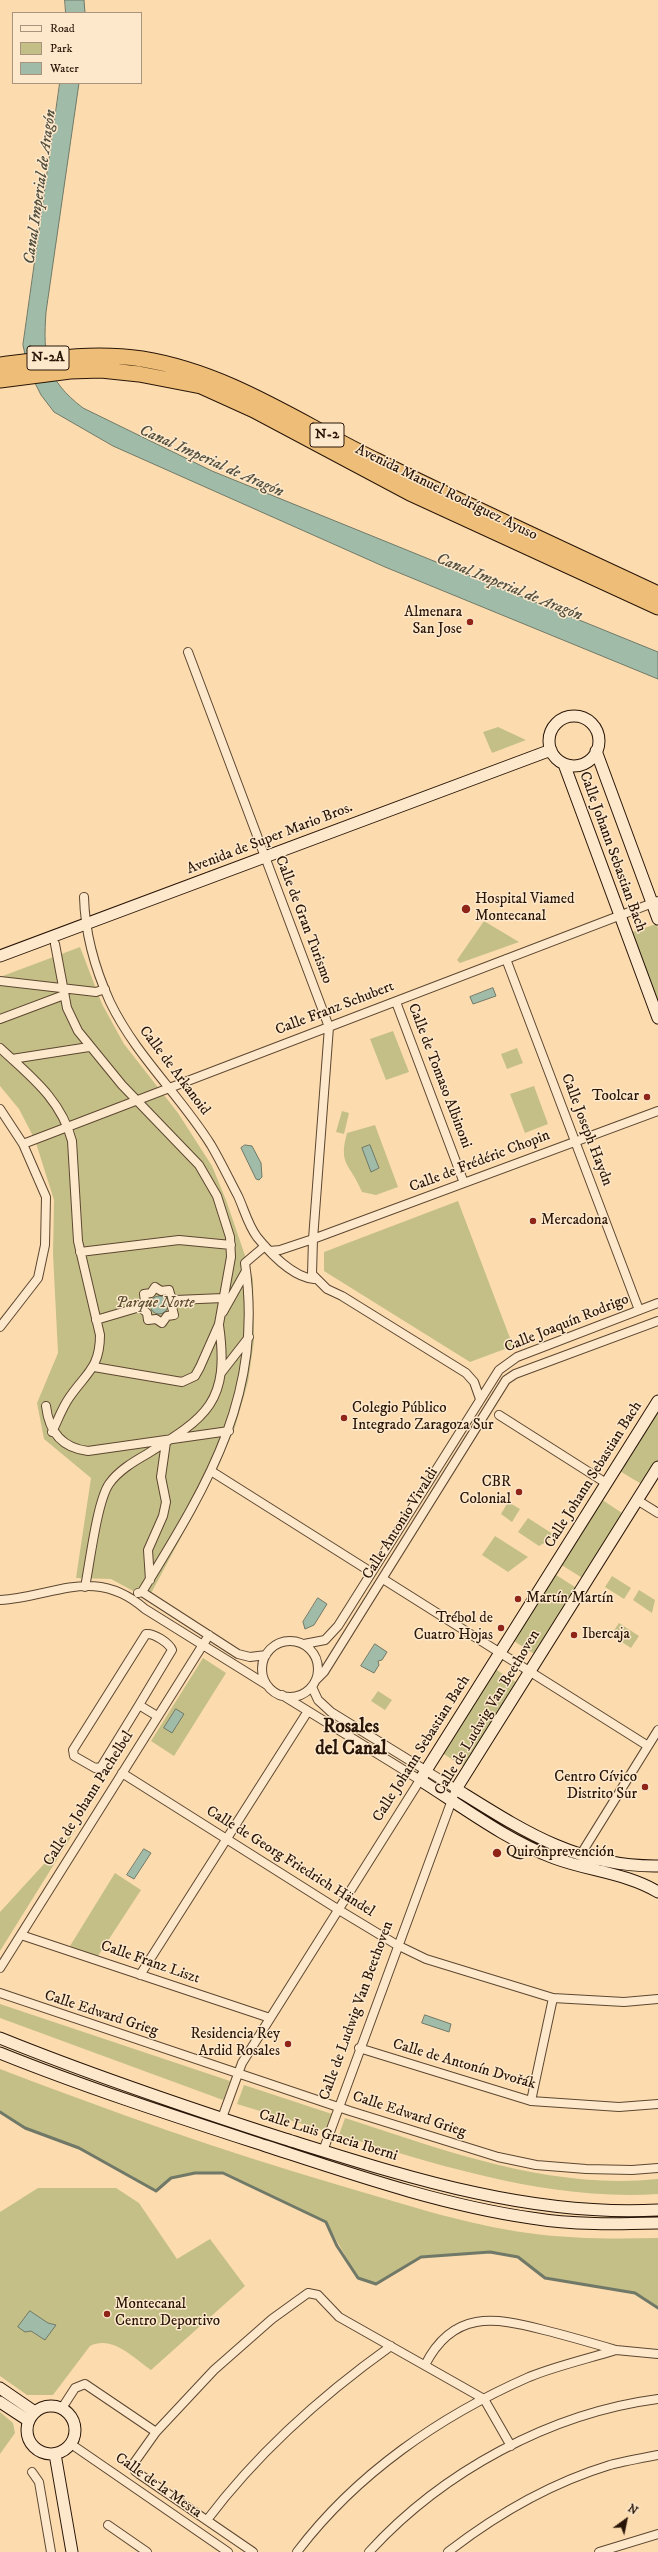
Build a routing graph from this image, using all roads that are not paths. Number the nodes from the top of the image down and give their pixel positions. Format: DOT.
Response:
graph roads {
  1 [pos="96,355"];
  2 [pos="0,365"];
  3 [pos="1,380"];
  4 [pos="658,594"];
  5 [pos="658,607"];
  6 [pos="188,652"];
  7 [pos="551,750"];
  8 [pos="596,751"];
  9 [pos="564,764"];
  10 [pos="265,858"];
  11 [pos="84,897"];
  12 [pos="655,903"];
  13 [pos="620,916"];
  14 [pos="658,919"];
  15 [pos="86,924"];
  16 [pos="55,944"];
  17 [pos="0,956"];
  18 [pos="506,959"];
  19 [pos="0,981"];
  20 [pos="105,989"];
  21 [pos="64,991"];
  22 [pos="396,1002"];
  23 [pos="658,1018"];
  24 [pos="0,1019"];
  25 [pos="329,1027"];
  26 [pos="89,1047"];
  27 [pos="0,1048"];
  28 [pos="12,1059"];
  29 [pos="169,1088"];
  30 [pos="138,1102"];
  31 [pos="0,1109"];
  32 [pos="658,1111"];
  33 [pos="69,1127"];
  34 [pos="576,1141"];
  35 [pos="23,1144"];
  36 [pos="464,1183"];
  37 [pos="313,1239"];
  38 [pos="231,1245"];
  39 [pos="267,1248"];
  40 [pos="80,1252"];
  41 [pos="246,1271"];
  42 [pos="314,1279"];
  43 [pos="223,1298"];
  44 [pos="176,1300"];
  45 [pos="658,1303"];
  46 [pos="140,1307"];
  47 [pos="639,1310"];
  48 [pos="221,1315"];
  49 [pos="96,1320"];
  50 [pos="658,1321"];
  51 [pos="219,1324"];
  52 [pos="0,1327"];
  53 [pos="249,1337"];
  54 [pos="94,1366"];
  55 [pos="221,1372"];
  56 [pos="506,1380"];
  57 [pos="480,1399"];
  58 [pos="658,1402"];
  59 [pos="46,1406"];
  60 [pos="499,1415"];
  61 [pos="229,1431"];
  62 [pos="52,1432"];
  63 [pos="166,1442"];
  64 [pos="658,1467"];
  65 [pos="211,1472"];
  66 [pos="606,1484"];
  67 [pos="637,1500"];
  68 [pos="658,1514"];
  69 [pos="371,1572"];
  70 [pos="383,1579"];
  71 [pos="150,1580"];
  72 [pos="85,1587"];
  73 [pos="142,1592"];
  74 [pos="129,1595"];
  75 [pos="0,1600"];
  76 [pos="209,1635"];
  77 [pos="304,1644"];
  78 [pos="203,1645"];
  79 [pos="500,1653"];
  80 [pos="266,1655"];
  81 [pos="530,1672"];
  82 [pos="314,1683"];
  83 [pos="268,1685"];
  84 [pos="282,1695"];
  85 [pos="139,1705"];
  86 [pos="308,1711"];
  87 [pos="157,1716"];
  88 [pos="658,1730"];
  89 [pos="648,1746"];
  90 [pos="122,1773"];
  91 [pos="422,1776"];
  92 [pos="456,1789"];
  93 [pos="451,1799"];
  94 [pos="226,1839"];
  95 [pos="581,1854"];
  96 [pos="658,1866"];
  97 [pos="658,1892"];
  98 [pos="339,1910"];
  99 [pos="21,1935"];
  100 [pos="397,1946"];
  101 [pos="0,1968"];
  102 [pos="140,1975"];
  103 [pos="0,1993"];
  104 [pos="553,1998"];
  105 [pos="658,1999"];
  106 [pos="270,2018"];
  107 [pos="0,2038"];
  108 [pos="359,2048"];
  109 [pos="0,2053"];
  110 [pos="237,2073"];
  111 [pos="531,2101"];
  112 [pos="658,2104"];
  113 [pos="338,2106"];
  114 [pos="222,2118"];
  115 [pos="323,2151"];
  116 [pos="658,2168"];
  117 [pos="658,2210"];
  118 [pos="658,2223"];
  119 [pos="391,2346"];
  120 [pos="616,2350"];
  121 [pos="658,2354"];
  122 [pos="425,2365"];
  123 [pos="0,2388"];
  124 [pos="484,2399"];
  125 [pos="658,2399"];
  126 [pos="0,2402"];
  127 [pos="62,2408"];
  128 [pos="35,2412"];
  129 [pos="28,2421"];
  130 [pos="156,2432"];
  131 [pos="71,2444"];
  132 [pos="511,2446"];
  133 [pos="55,2454"];
  134 [pos="658,2455"];
  135 [pos="32,2472"];
  136 [pos="207,2520"];
  137 [pos="108,2525"];
  138 [pos="658,2534"];
  139 [pos="138,2549"];
  140 [pos="51,2552"];
  141 [pos="72,2552"];
  142 [pos="147,2552"];
  143 [pos="228,2552"];
  144 [pos="253,2552"];
  145 [pos="297,2552"];
  146 [pos="369,2552"];
  147 [pos="448,2552"];
  148 [pos="599,2552"];
  1 -- 2 [label="highway, N-2A"];
  1 -- 4 [label="highway, Avenida Manuel Rodríguez Ayuso / N-2"];
  3 -- 5 [label="highway, Avenida Manuel Rodríguez Ayuso / N-2"];
  6 -- 10 [label="street, Calle de Gran Turismo"];
  7 -- 8 [label="street"];
  7 -- 9 [label="street"];
  7 -- 10 [label="street, Avenida de Super Mario Bros."];
  8 -- 9 [label="street"];
  8 -- 12 [label="street"];
  9 -- 13 [label="street, Calle Johann Sebastian Bach"];
  10 -- 15 [label="street, Avenida de Super Mario Bros."];
  10 -- 25 [label="street, Calle de Gran Turismo"];
  11 -- 15 [label="street, Calle de Arkanoid"];
  12 -- 13 [label="street, Calle Franz Schubert"];
  12 -- 14 [label="street"];
  13 -- 18 [label="street, Calle Franz Schubert"];
  13 -- 23 [label="street, Calle Johann Sebastian Bach"];
  15 -- 17 [label="street, Avenida de Super Mario Bros."];
  15 -- 20 [label="street, Calle de Arkanoid"];
  16 -- 21 [label="street"];
  18 -- 22 [label="street, Calle Franz Schubert"];
  18 -- 34 [label="street, Calle Joseph Haydn"];
  19 -- 21 [label="street"];
  20 -- 21 [label="street"];
  20 -- 29 [label="street, Calle de Arkanoid"];
  21 -- 24 [label="street"];
  21 -- 26 [label="street"];
  22 -- 25 [label="street, Calle Franz Schubert"];
  22 -- 36 [label="street, Calle de Tomaso Albinoni"];
  25 -- 29 [label="street, Calle Franz Schubert"];
  25 -- 37 [label="street, Calle de Gran Turismo"];
  26 -- 28 [label="street"];
  26 -- 30 [label="street"];
  27 -- 28 [label="street"];
  28 -- 33 [label="street"];
  29 -- 30 [label="street, Calle Franz Schubert"];
  29 -- 39 [label="street, Calle de Arkanoid"];
  30 -- 33 [label="street, Calle Franz Schubert"];
  30 -- 38 [label="street"];
  31 -- 35 [label="street"];
  32 -- 34 [label="street, Calle de Frédéric Chopin"];
  33 -- 35 [label="street, Calle Franz Schubert"];
  33 -- 40 [label="street"];
  34 -- 36 [label="street, Calle de Frédéric Chopin"];
  34 -- 47 [label="street, Calle Joseph Haydn"];
  35 -- 52 [label="street"];
  36 -- 37 [label="street, Calle de Frédéric Chopin"];
  37 -- 39 [label="street"];
  37 -- 42 [label="street, Calle de Gran Turismo"];
  38 -- 40 [label="street"];
  38 -- 43 [label="street"];
  39 -- 41 [label="street"];
  39 -- 42 [label="street, Calle de Arkanoid"];
  40 -- 49 [label="street"];
  41 -- 48 [label="street"];
  41 -- 53 [label="street"];
  42 -- 57 [label="street"];
  43 -- 44 [label="street"];
  43 -- 48 [label="street"];
  44 -- 46 [label="street"];
  44 -- 46 [label="street"];
  45 -- 47 [label="street, Calle Joaquín Rodrigo"];
  46 -- 49 [label="street"];
  47 -- 57 [label="street, Calle Joaquín Rodrigo"];
  48 -- 51 [label="street"];
  49 -- 54 [label="street"];
  50 -- 56 [label="street, Calle Joaquín Rodrigo"];
  51 -- 54 [label="street"];
  51 -- 55 [label="street"];
  53 -- 55 [label="street"];
  53 -- 61 [label="street"];
  54 -- 62 [label="street"];
  55 -- 63 [label="street"];
  56 -- 70 [label="street, Calle Antonio Vivaldi"];
  57 -- 69 [label="street, Calle Joaquín Rodrigo"];
  58 -- 66 [label="street, Calle Johann Sebastian Bach"];
  59 -- 62 [label="street"];
  60 -- 66 [label="street"];
  61 -- 63 [label="street"];
  61 -- 65 [label="street"];
  62 -- 63 [label="street"];
  63 -- 71 [label="street"];
  63 -- 72 [label="street"];
  64 -- 67 [label="street, Calle de Ludwig Van Beethoven"];
  65 -- 69 [label="street"];
  65 -- 71 [label="street"];
  66 -- 79 [label="street, Calle Johann Sebastian Bach"];
  67 -- 68 [label="street"];
  67 -- 81 [label="street, Calle de Ludwig Van Beethoven"];
  69 -- 77 [label="street, Calle Joaquín Rodrigo"];
  70 -- 79 [label="street"];
  70 -- 82 [label="street, Calle Antonio Vivaldi"];
  71 -- 73 [label="street"];
  72 -- 74 [label="street"];
  72 -- 75 [label="street"];
  73 -- 74 [label="street"];
  73 -- 76 [label="street"];
  74 -- 78 [label="street"];
  76 -- 78 [label="street, Calle de Johann Pachelbel"];
  76 -- 80 [label="street"];
  77 -- 80 [label="street"];
  77 -- 82 [label="street"];
  78 -- 83 [label="street"];
  78 -- 87 [label="street, Calle de Johann Pachelbel"];
  79 -- 81 [label="street"];
  79 -- 91 [label="street, Calle Johann Sebastian Bach"];
  80 -- 83 [label="street"];
  81 -- 89 [label="street"];
  81 -- 92 [label="street, Calle de Ludwig Van Beethoven"];
  82 -- 84 [label="street"];
  82 -- 91 [label="street"];
  83 -- 84 [label="street"];
  84 -- 86 [label="street"];
  85 -- 85 [label="street"];
  85 -- 87 [label="street"];
  86 -- 91 [label="street"];
  86 -- 94 [label="street"];
  87 -- 90 [label="street, Calle de Johann Pachelbel"];
  88 -- 89 [label="street"];
  89 -- 95 [label="street"];
  90 -- 94 [label="street, Calle de Georg Friedrich Händel"];
  90 -- 99 [label="street, Calle de Johann Pachelbel"];
  91 -- 92 [label="street"];
  91 -- 93 [label="street"];
  91 -- 98 [label="street, Calle Johann Sebastian Bach"];
  92 -- 93 [label="street, Calle de Ludwig Van Beethoven"];
  92 -- 95 [label="street"];
  93 -- 97 [label="street"];
  93 -- 100 [label="street, Calle de Ludwig Van Beethoven"];
  94 -- 98 [label="street, Calle de Georg Friedrich Händel"];
  94 -- 102 [label="street"];
  95 -- 96 [label="street"];
  98 -- 100 [label="street, Calle de Georg Friedrich Händel"];
  98 -- 106 [label="street, Calle Johann Sebastian Bach"];
  99 -- 101 [label="street, Calle de Johann Pachelbel"];
  99 -- 102 [label="street, Calle Franz Liszt"];
  100 -- 104 [label="street, Calle de Georg Friedrich Händel"];
  100 -- 108 [label="street, Calle de Ludwig Van Beethoven"];
  102 -- 106 [label="street, Calle Franz Liszt"];
  103 -- 110 [label="street, Calle Edward Grieg"];
  104 -- 105 [label="street, Calle de Georg Friedrich Händel"];
  104 -- 111 [label="street"];
  106 -- 110 [label="street, Calle Johann Sebastian Bach"];
  107 -- 114 [label="street, Calle Luis Gracia Iberni"];
  108 -- 111 [label="street, Calle de Antonín Dvořák"];
  108 -- 113 [label="street, Calle de Ludwig Van Beethoven"];
  109 -- 118 [label="street, Calle Luis Gracia Iberni"];
  110 -- 113 [label="street, Calle Edward Grieg"];
  110 -- 114 [label="street, Calle Johann Sebastian Bach"];
  111 -- 112 [label="street, Calle de Antonín Dvořák"];
  113 -- 115 [label="street, Calle de Ludwig Van Beethoven"];
  113 -- 116 [label="street, Calle Edward Grieg"];
  114 -- 115 [label="street, Calle Luis Gracia Iberni"];
  115 -- 117 [label="street, Calle Luis Gracia Iberni"];
  119 -- 122 [label="street"];
  119 -- 130 [label="street"];
  119 -- 136 [label="street"];
  120 -- 121 [label="street"];
  120 -- 122 [label="street"];
  120 -- 124 [label="street"];
  122 -- 124 [label="street"];
  123 -- 128 [label="street"];
  124 -- 132 [label="street"];
  124 -- 145 [label="street"];
  125 -- 132 [label="street"];
  126 -- 129 [label="street"];
  127 -- 128 [label="street"];
  127 -- 130 [label="street"];
  127 -- 131 [label="street"];
  128 -- 129 [label="street"];
  129 -- 133 [label="street"];
  130 -- 136 [label="street"];
  131 -- 133 [label="street"];
  131 -- 143 [label="street, Calle de la Mesta"];
  132 -- 146 [label="street"];
  133 -- 141 [label="street"];
  134 -- 147 [label="street"];
  135 -- 140 [label="street"];
  136 -- 144 [label="street"];
  137 -- 139 [label="street"];
  138 -- 148 [label="street"];
  139 -- 142 [label="street"];
}
